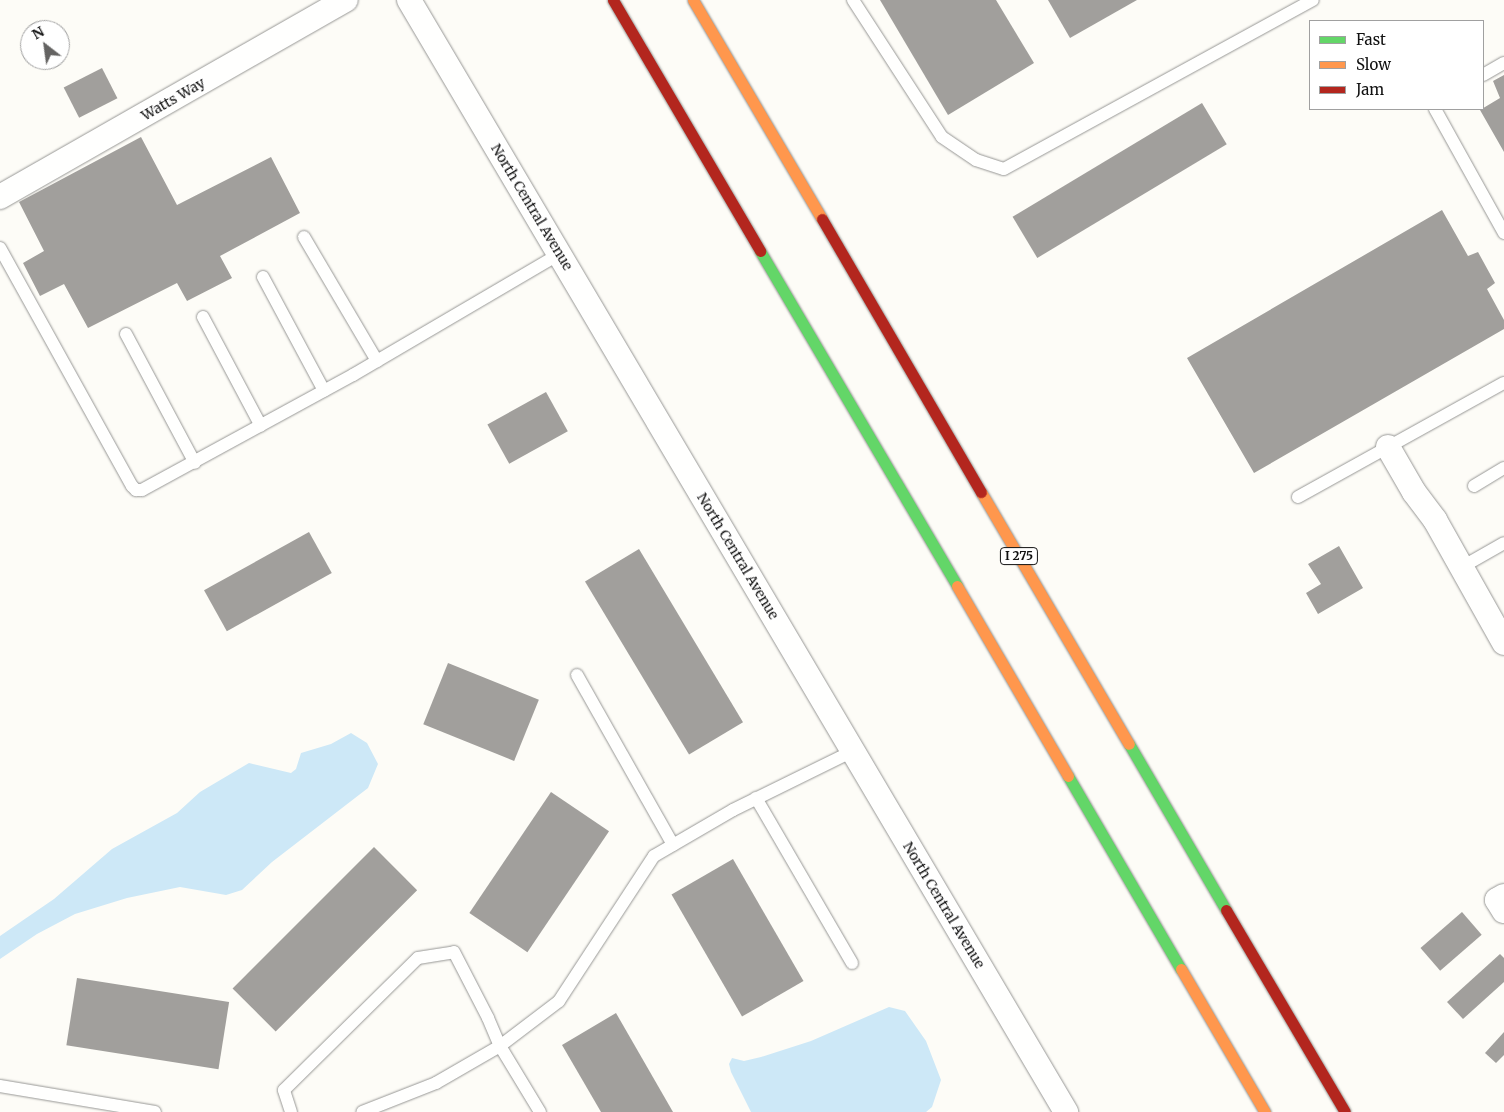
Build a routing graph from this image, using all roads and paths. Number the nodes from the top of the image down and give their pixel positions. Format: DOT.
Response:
graph roads {
  1 [pos="346,0"];
  2 [pos="409,0"];
  3 [pos="613,0"];
  4 [pos="694,0"];
  5 [pos="853,0"];
  6 [pos="1312,0"];
  7 [pos="1504,63"];
  8 [pos="1484,74"];
  9 [pos="1436,110"];
  10 [pos="0,197"];
  11 [pos="1504,234"];
  12 [pos="304,237"];
  13 [pos="0,248"];
  14 [pos="559,254"];
  15 [pos="263,277"];
  16 [pos="203,317"];
  17 [pos="126,334"];
  18 [pos="377,361"];
  19 [pos="1504,383"];
  20 [pos="324,391"];
  21 [pos="261,426"];
  22 [pos="1388,447"];
  23 [pos="195,462"];
  24 [pos="1504,468"];
  25 [pos="1474,486"];
  26 [pos="1298,497"];
  27 [pos="1504,543"];
  28 [pos="1462,567"];
  29 [pos="1504,643"];
  30 [pos="577,675"];
  31 [pos="853,751"];
  32 [pos="756,798"];
  33 [pos="673,845"];
  34 [pos="1504,896"];
  35 [pos="1504,912"];
  36 [pos="852,963"];
  37 [pos="500,1046"];
  38 [pos="0,1086"];
  39 [pos="155,1112"];
  40 [pos="291,1112"];
  41 [pos="362,1112"];
  42 [pos="540,1112"];
  43 [pos="1066,1112"];
  44 [pos="1263,1112"];
  45 [pos="1345,1112"];
  1 -- 10 [label="street, Watts Way"];
  2 -- 14 [label="street, North Central Avenue"];
  3 -- 44 [label="highway"];
  4 -- 45 [label="highway, I 275"];
  5 -- 6 [label="lane"];
  7 -- 8 [label="lane"];
  9 -- 11 [label="lane"];
  12 -- 18 [label="lane"];
  13 -- 23 [label="lane"];
  14 -- 18 [label="lane"];
  14 -- 31 [label="street, North Central Avenue"];
  15 -- 20 [label="lane"];
  16 -- 21 [label="lane"];
  17 -- 23 [label="lane"];
  18 -- 20 [label="lane"];
  19 -- 22 [label="lane"];
  20 -- 21 [label="lane"];
  21 -- 23 [label="lane"];
  22 -- 26 [label="lane"];
  22 -- 28 [label="street"];
  24 -- 25 [label="lane"];
  27 -- 28 [label="lane"];
  28 -- 29 [label="street"];
  30 -- 33 [label="lane"];
  31 -- 32 [label="lane"];
  31 -- 43 [label="street, North Central Avenue"];
  32 -- 33 [label="lane"];
  32 -- 36 [label="lane"];
  33 -- 37 [label="lane"];
  34 -- 35 [label="street"];
  37 -- 40 [label="lane"];
  37 -- 41 [label="lane"];
  37 -- 42 [label="lane"];
  38 -- 39 [label="lane"];
}
